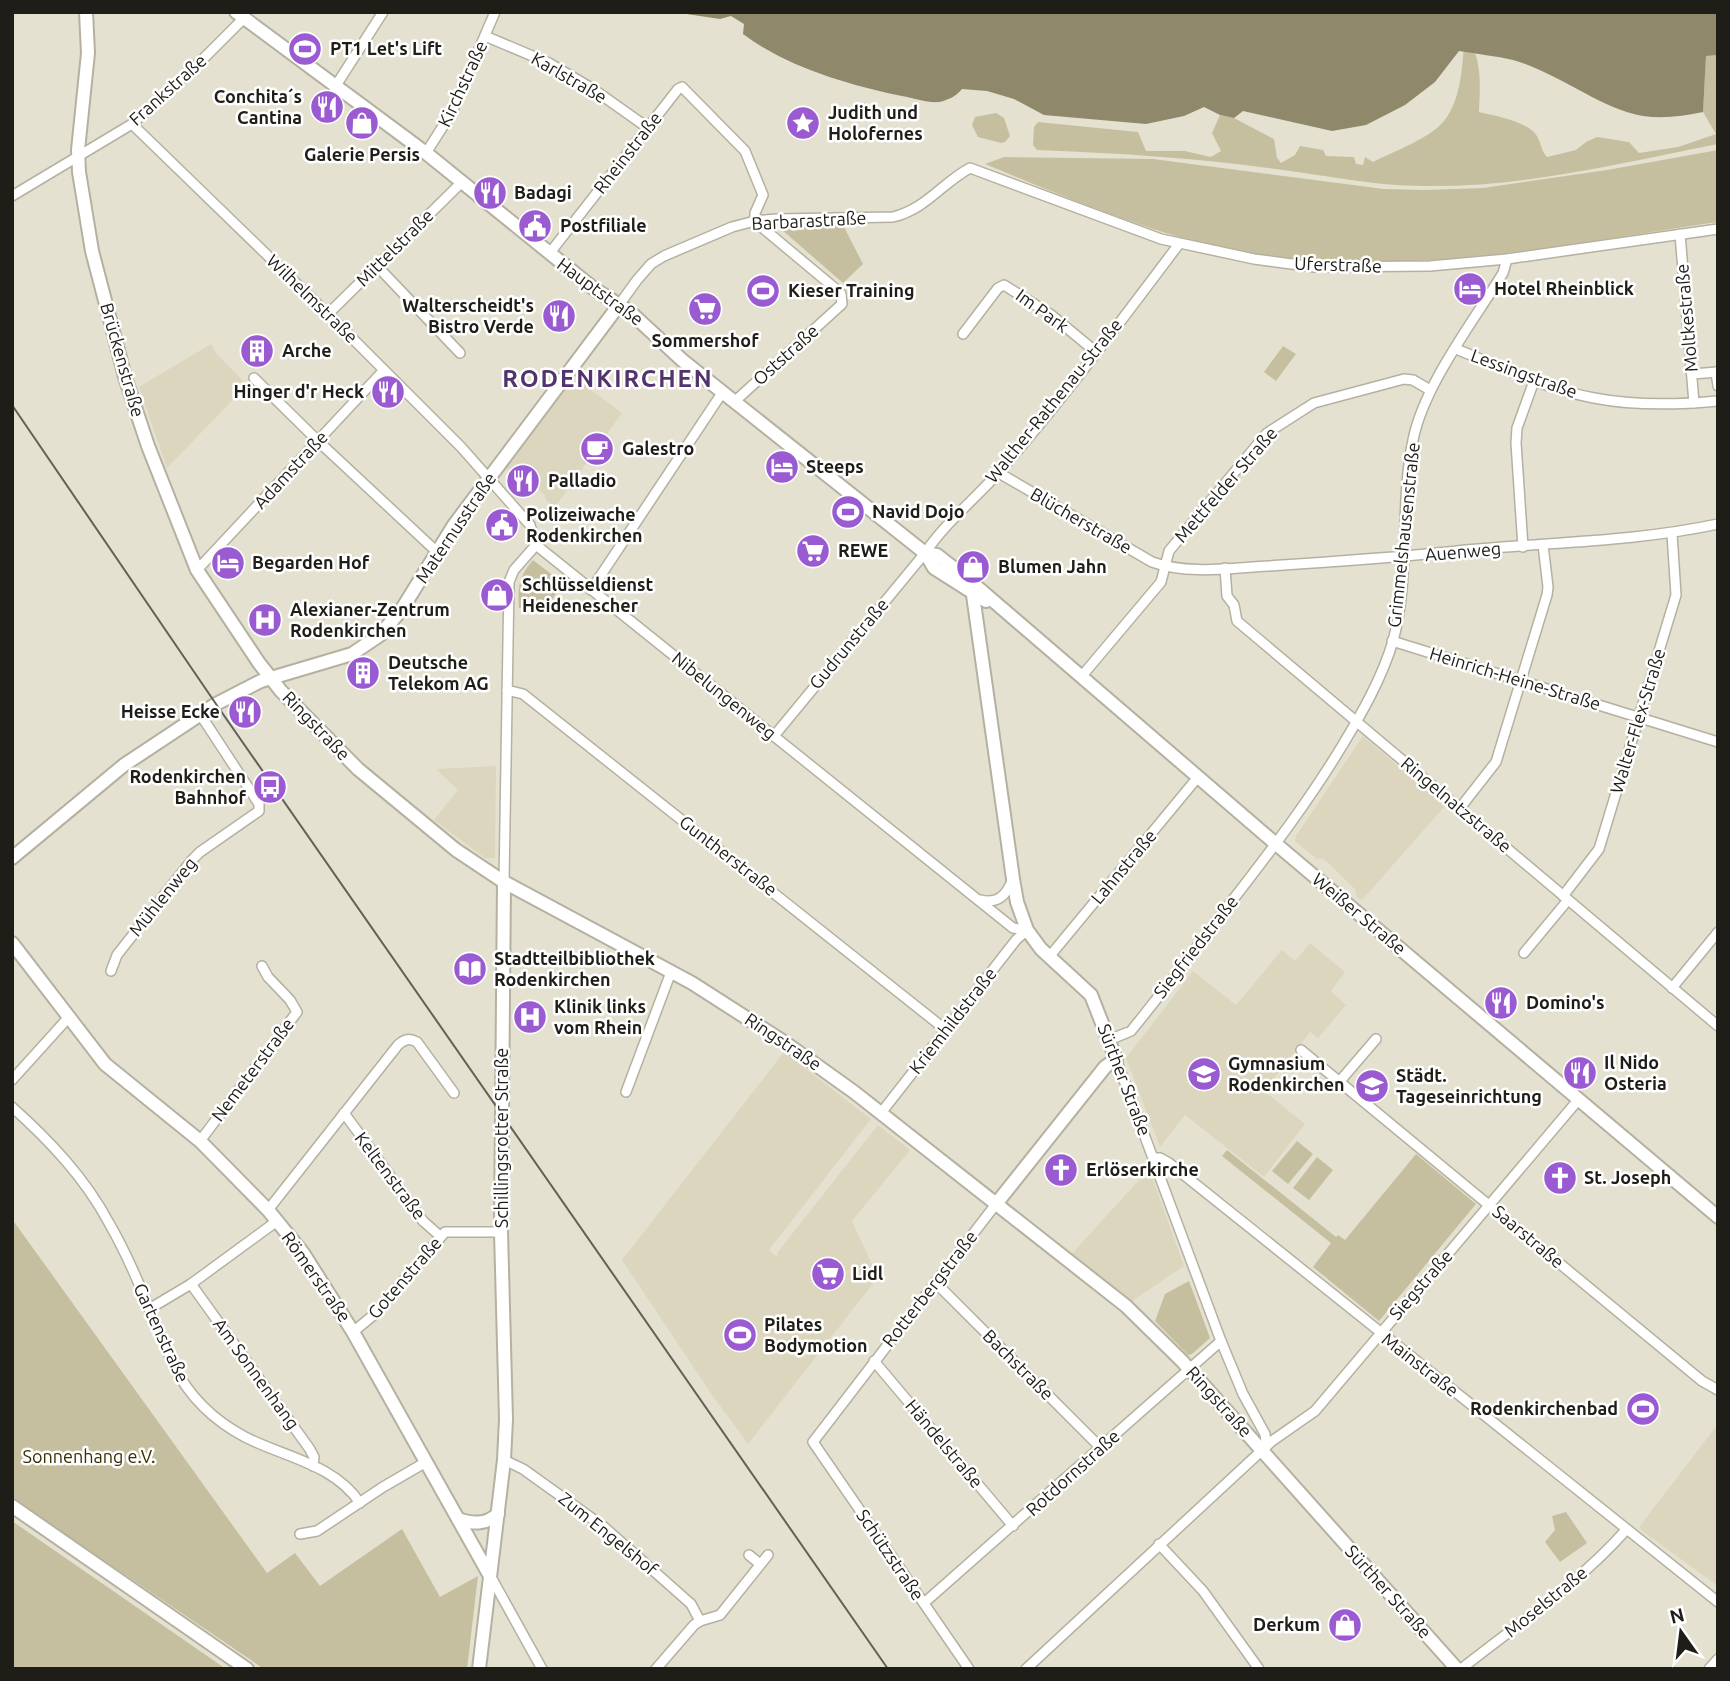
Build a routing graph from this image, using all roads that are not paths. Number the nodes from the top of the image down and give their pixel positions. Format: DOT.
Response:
graph roads {
  1 [pos="86,12"];
  2 [pos="383,12"];
  3 [pos="495,12"];
  4 [pos="240,15"];
  5 [pos="485,36"];
  6 [pos="335,87"];
  7 [pos="132,124"];
  8 [pos="648,128"];
  9 [pos="426,153"];
  10 [pos="78,157"];
  11 [pos="970,168"];
  12 [pos="462,182"];
  13 [pos="12,196"];
  14 [pos="758,221"];
  15 [pos="1718,229"];
  16 [pos="1680,234"];
  17 [pos="1179,244"];
  18 [pos="549,254"];
  19 [pos="1507,259"];
  20 [pos="378,267"];
  21 [pos="619,305"];
  22 [pos="328,314"];
  23 [pos="963,334"];
  24 [pos="1456,349"];
  25 [pos="1096,352"];
  26 [pos="460,353"];
  27 [pos="384,370"];
  28 [pos="1717,372"];
  29 [pos="1692,374"];
  30 [pos="254,378"];
  31 [pos="1534,381"];
  32 [pos="1718,386"];
  33 [pos="1430,390"];
  34 [pos="722,393"];
  35 [pos="1718,401"];
  36 [pos="734,402"];
  37 [pos="1694,403"];
  38 [pos="318,441"];
  39 [pos="999,473"];
  40 [pos="488,478"];
  41 [pos="1718,524"];
  42 [pos="1672,534"];
  43 [pos="536,545"];
  44 [pos="1544,545"];
  45 [pos="1524,547"];
  46 [pos="437,552"];
  47 [pos="925,553"];
  48 [pos="1405,558"];
  49 [pos="1165,566"];
  50 [pos="1225,568"];
  51 [pos="197,570"];
  52 [pos="951,580"];
  53 [pos="969,580"];
  54 [pos="591,590"];
  55 [pos="973,594"];
  56 [pos="1002,609"];
  57 [pos="975,618"];
  58 [pos="1392,641"];
  59 [pos="1082,677"];
  60 [pos="271,678"];
  61 [pos="1521,681"];
  62 [pos="507,690"];
  63 [pos="205,711"];
  64 [pos="1639,718"];
  65 [pos="1357,721"];
  66 [pos="774,736"];
  67 [pos="1718,742"];
  68 [pos="1198,777"];
  69 [pos="1460,808"];
  70 [pos="1276,844"];
  71 [pos="12,859"];
  72 [pos="1013,879"];
  73 [pos="504,882"];
  74 [pos="1565,898"];
  75 [pos="978,900"];
  76 [pos="1027,930"];
  77 [pos="1718,932"];
  78 [pos="12,943"];
  79 [pos="1524,953"];
  80 [pos="1049,957"];
  81 [pos="262,966"];
  82 [pos="111,971"];
  83 [pos="671,972"];
  84 [pos="1672,988"];
  85 [pos="68,1018"];
  86 [pos="1718,1026"];
  87 [pos="946,1030"];
  88 [pos="1376,1039"];
  89 [pos="1109,1040"];
  90 [pos="1301,1050"];
  91 [pos="1116,1059"];
  92 [pos="12,1080"];
  93 [pos="1340,1081"];
  94 [pos="626,1092"];
  95 [pos="454,1093"];
  96 [pos="1579,1099"];
  97 [pos="12,1107"];
  98 [pos="344,1113"];
  99 [pos="880,1113"];
  100 [pos="200,1141"];
  101 [pos="1154,1158"];
  102 [pos="996,1204"];
  103 [pos="1490,1205"];
  104 [pos="268,1210"];
  105 [pos="1718,1217"];
  106 [pos="276,1221"];
  107 [pos="501,1232"];
  108 [pos="440,1236"];
  109 [pos="935,1282"];
  110 [pos="191,1284"];
  111 [pos="149,1309"];
  112 [pos="354,1332"];
  113 [pos="1380,1334"];
  114 [pos="1221,1341"];
  115 [pos="874,1361"];
  116 [pos="1188,1369"];
  117 [pos="1718,1390"];
  118 [pos="813,1441"];
  119 [pos="1101,1448"];
  120 [pos="1263,1451"];
  121 [pos="504,1460"];
  122 [pos="426,1462"];
  123 [pos="313,1466"];
  124 [pos="360,1503"];
  125 [pos="12,1506"];
  126 [pos="498,1514"];
  127 [pos="458,1519"];
  128 [pos="1013,1526"];
  129 [pos="1626,1530"];
  130 [pos="300,1534"];
  131 [pos="1159,1544"];
  132 [pos="749,1555"];
  133 [pos="768,1555"];
  134 [pos="760,1564"];
  135 [pos="490,1576"];
  136 [pos="1718,1602"];
  137 [pos="923,1604"];
  138 [pos="509,1610"];
  139 [pos="485,1613"];
  140 [pos="700,1621"];
  141 [pos="1718,1659"];
  142 [pos="247,1669"];
  143 [pos="479,1669"];
  144 [pos="542,1669"];
  145 [pos="656,1669"];
  146 [pos="969,1669"];
  147 [pos="1027,1669"];
  148 [pos="1259,1669"];
  149 [pos="1459,1669"];
  150 [pos="1709,1669"];
  1 -- 10 [label="street, Brückenstraße"];
  2 -- 6 [label="street"];
  3 -- 5 [label="street, Kirchstraße"];
  4 -- 6 [label="street, Hauptstraße"];
  4 -- 7 [label="street, Frankstraße"];
  5 -- 8 [label="street, Karlstraße"];
  5 -- 9 [label="street, Kirchstraße"];
  6 -- 9 [label="street, Hauptstraße"];
  7 -- 10 [label="street, Frankstraße"];
  7 -- 22 [label="street, Wilhelmstraße"];
  8 -- 14 [label="street, Rheinstraße"];
  8 -- 18 [label="street, Rheinstraße"];
  9 -- 12 [label="street, Hauptstraße"];
  10 -- 13 [label="street, Frankstraße"];
  10 -- 51 [label="street, Brückenstraße"];
  11 -- 14 [label="street, Barbarastraße"];
  11 -- 17 [label="street, Uferstraße"];
  12 -- 18 [label="street, Hauptstraße"];
  12 -- 20 [label="street, Mittelstraße"];
  14 -- 21 [label="street, Barbarastraße"];
  14 -- 36 [label="street, Oststraße"];
  15 -- 16 [label="street, Uferstraße"];
  16 -- 19 [label="street, Uferstraße"];
  16 -- 29 [label="street, Moltkestraße"];
  17 -- 19 [label="street, Uferstraße"];
  17 -- 25 [label="street, Walther-Rathenau-Straße"];
  18 -- 21 [label="street, Hauptstraße"];
  19 -- 24 [label="street, Grimmelshausenstraße"];
  20 -- 22 [label="street, Mittelstraße"];
  20 -- 26 [label="street"];
  21 -- 34 [label="street, Hauptstraße"];
  21 -- 40 [label="street, Maternusstraße"];
  22 -- 27 [label="street, Wilhelmstraße"];
  23 -- 25 [label="street, Im Park"];
  24 -- 31 [label="street, Lessingstraße"];
  24 -- 33 [label="street, Grimmelshausenstraße"];
  25 -- 39 [label="street, Walther-Rathenau-Straße"];
  27 -- 38 [label="street, Adamstraße"];
  27 -- 40 [label="street, Wilhelmstraße"];
  28 -- 29 [label="street"];
  28 -- 32 [label="street, Moltkestraße"];
  29 -- 37 [label="street, Moltkestraße"];
  30 -- 38 [label="street"];
  31 -- 37 [label="street, Lessingstraße"];
  31 -- 45 [label="street"];
  33 -- 48 [label="street, Grimmelshausenstraße"];
  33 -- 49 [label="street, Mettfelder Straße"];
  34 -- 36 [label="street, Hauptstraße"];
  34 -- 54 [label="street"];
  35 -- 37 [label="street, Lessingstraße"];
  36 -- 47 [label="street, Hauptstraße"];
  38 -- 46 [label="street"];
  38 -- 51 [label="street, Adamstraße"];
  39 -- 47 [label="street, Walther-Rathenau-Straße"];
  39 -- 49 [label="street, Blücherstraße"];
  40 -- 43 [label="street, Nibelungenweg"];
  40 -- 46 [label="street, Maternusstraße"];
  41 -- 42 [label="street, Auenweg"];
  42 -- 44 [label="street, Auenweg"];
  42 -- 64 [label="street, Walter-Flex-Straße"];
  43 -- 54 [label="street, Nibelungenweg"];
  43 -- 62 [label="street, Schillingsrotter Straße"];
  44 -- 45 [label="street, Auenweg"];
  44 -- 61 [label="street"];
  45 -- 48 [label="street, Auenweg"];
  46 -- 60 [label="street, Maternusstraße"];
  47 -- 52 [label="street, Hauptstraße"];
  47 -- 53 [label="street, Hauptstraße"];
  47 -- 66 [label="street, Gudrunstraße"];
  48 -- 50 [label="street, Auenweg"];
  48 -- 58 [label="street, Grimmelshausenstraße"];
  49 -- 50 [label="street, Auenweg"];
  49 -- 59 [label="street, Mettfelder Straße"];
  50 -- 65 [label="street, Ringelnatzstraße"];
  51 -- 60 [label="street, Brückenstraße"];
  52 -- 55 [label="street, Hauptstraße"];
  52 -- 57 [label="street, Hauptstraße"];
  53 -- 55 [label="street"];
  53 -- 56 [label="street, Weißer Straße"];
  54 -- 66 [label="street, Nibelungenweg"];
  55 -- 56 [label="street, Weißer Straße"];
  55 -- 57 [label="street, Sürther Straße"];
  56 -- 57 [label="street"];
  56 -- 59 [label="street, Weißer Straße"];
  57 -- 72 [label="street, Sürther Straße"];
  58 -- 61 [label="street, Heinrich-Heine-Straße"];
  58 -- 65 [label="street, Grimmelshausenstraße"];
  59 -- 68 [label="street, Weißer Straße"];
  60 -- 63 [label="street, Maternusstraße"];
  60 -- 73 [label="street, Ringstraße"];
  61 -- 64 [label="street, Heinrich-Heine-Straße"];
  61 -- 69 [label="street"];
  62 -- 73 [label="street, Schillingsrotter Straße"];
  62 -- 87 [label="street, Guntherstraße"];
  63 -- 71 [label="street, Maternusstraße"];
  63 -- 82 [label="street, Mühlenweg"];
  64 -- 67 [label="street, Heinrich-Heine-Straße"];
  64 -- 74 [label="street, Walter-Flex-Straße"];
  65 -- 69 [label="street, Ringelnatzstraße"];
  65 -- 70 [label="street, Grimmelshausenstraße"];
  66 -- 75 [label="street, Nibelungenweg"];
  68 -- 70 [label="street, Weißer Straße"];
  68 -- 80 [label="street, Lahnstraße"];
  69 -- 74 [label="street, Ringelnatzstraße"];
  70 -- 89 [label="street, Siegfriedstraße"];
  70 -- 96 [label="street, Weißer Straße"];
  72 -- 75 [label="street"];
  72 -- 76 [label="street, Sürther Straße"];
  73 -- 83 [label="street, Ringstraße"];
  73 -- 107 [label="street, Schillingsrotter Straße"];
  74 -- 79 [label="street, Walter-Flex-Straße"];
  74 -- 84 [label="street, Ringelnatzstraße"];
  75 -- 76 [label="street, Nibelungenweg"];
  76 -- 80 [label="street, Sürther Straße"];
  76 -- 87 [label="street, Kriemhildstraße"];
  77 -- 84 [label="street"];
  78 -- 85 [label="street, Römerstraße"];
  80 -- 89 [label="street, Sürther Straße"];
  81 -- 100 [label="street, Nemeterstraße"];
  83 -- 94 [label="street"];
  83 -- 99 [label="street, Ringstraße"];
  84 -- 86 [label="street, Ringelnatzstraße"];
  85 -- 92 [label="street"];
  85 -- 100 [label="street, Römerstraße"];
  87 -- 99 [label="street, Kriemhildstraße"];
  88 -- 93 [label="street"];
  89 -- 91 [label="street, Sürther Straße"];
  90 -- 93 [label="street, Saarstraße"];
  91 -- 101 [label="street, Sürther Straße"];
  91 -- 102 [label="street"];
  93 -- 103 [label="street, Saarstraße"];
  95 -- 98 [label="street, Keltenstraße"];
  96 -- 103 [label="street, Siegstraße"];
  96 -- 105 [label="street, Weißer Straße"];
  97 -- 111 [label="street, Gartenstraße"];
  98 -- 104 [label="street, Keltenstraße"];
  98 -- 108 [label="street, Keltenstraße"];
  99 -- 102 [label="street, Ringstraße"];
  100 -- 104 [label="street, Römerstraße"];
  101 -- 113 [label="street, Mainstraße"];
  101 -- 114 [label="street, Sürther Straße"];
  102 -- 109 [label="street, Rotterbergstraße"];
  102 -- 116 [label="street, Ringstraße"];
  103 -- 113 [label="street, Siegstraße"];
  103 -- 117 [label="street, Saarstraße"];
  104 -- 106 [label="street, Römerstraße"];
  106 -- 110 [label="street"];
  106 -- 112 [label="street, Römerstraße"];
  107 -- 108 [label="street, Gotenstraße"];
  107 -- 121 [label="street, Schillingsrotter Straße"];
  108 -- 112 [label="street, Gotenstraße"];
  109 -- 115 [label="street, Rotterbergstraße"];
  109 -- 119 [label="street, Bachstraße"];
  110 -- 111 [label="street"];
  110 -- 123 [label="street, Am Sonnenhang"];
  111 -- 123 [label="street, Gartenstraße"];
  112 -- 122 [label="street, Römerstraße"];
  113 -- 120 [label="street, Siegstraße"];
  113 -- 129 [label="street, Mainstraße"];
  114 -- 116 [label="street, Rotdornstraße"];
  114 -- 120 [label="street, Sürther Straße"];
  115 -- 118 [label="street, Rotterbergstraße"];
  115 -- 128 [label="street, Händelstraße"];
  116 -- 119 [label="street, Rotdornstraße"];
  116 -- 120 [label="street, Ringstraße"];
  118 -- 137 [label="street, Schützstraße"];
  119 -- 128 [label="street, Rotdornstraße"];
  120 -- 131 [label="street, Siegstraße"];
  120 -- 149 [label="street, Sürther Straße"];
  121 -- 126 [label="street, Schillingsrotter Straße"];
  121 -- 140 [label="street, Zum Engelshof"];
  122 -- 124 [label="street"];
  122 -- 127 [label="street, Römerstraße"];
  123 -- 124 [label="street, Gartenstraße"];
  124 -- 130 [label="street"];
  125 -- 142 [label="street"];
  126 -- 127 [label="street"];
  126 -- 135 [label="street, Schillingsrotter Straße"];
  127 -- 135 [label="street, Römerstraße"];
  128 -- 137 [label="street, Rotdornstraße"];
  129 -- 136 [label="street, Mainstraße"];
  129 -- 149 [label="street, Moselstraße"];
  131 -- 147 [label="street, Siegstraße"];
  131 -- 148 [label="street"];
  132 -- 134 [label="street"];
  133 -- 134 [label="street"];
  134 -- 140 [label="street"];
  135 -- 138 [label="street, Römerstraße"];
  135 -- 139 [label="street, Schillingsrotter Straße"];
  137 -- 146 [label="street, Schützstraße"];
  138 -- 139 [label="street"];
  138 -- 144 [label="street, Römerstraße"];
  139 -- 143 [label="street, Schillingsrotter Straße"];
  140 -- 145 [label="street"];
  141 -- 150 [label="street"];
}
